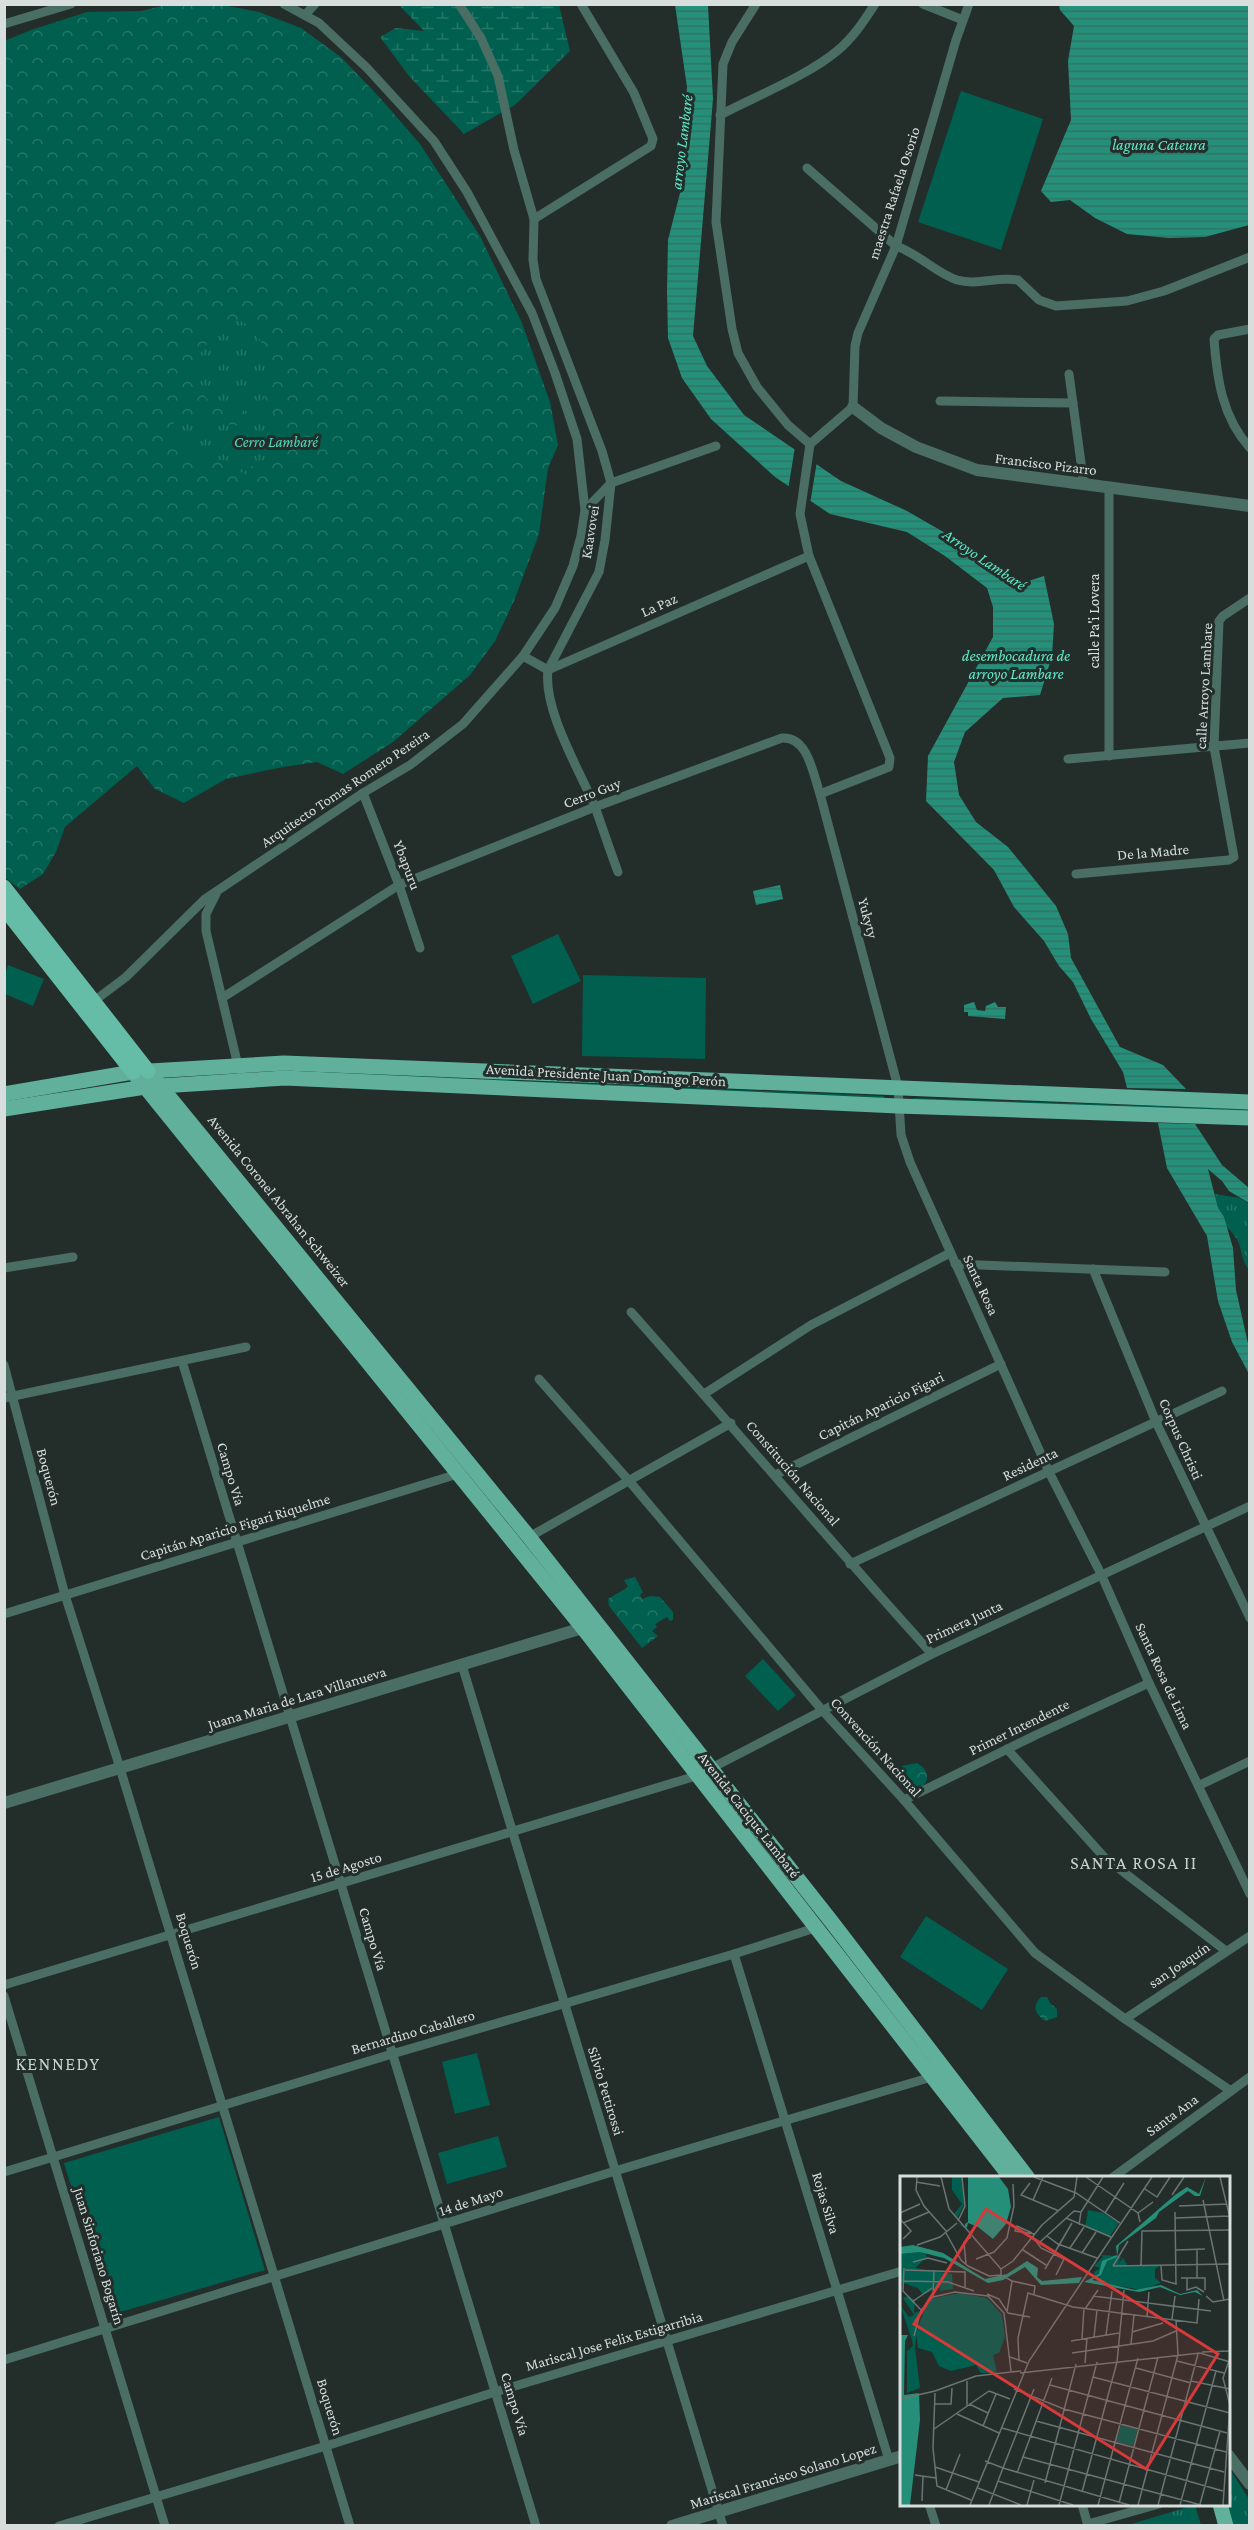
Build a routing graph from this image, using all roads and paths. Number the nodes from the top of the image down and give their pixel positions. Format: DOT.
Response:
graph roads {
  1 [pos="70,4"];
  2 [pos="284,4"];
  3 [pos="315,4"];
  4 [pos="459,4"];
  5 [pos="581,4"];
  6 [pos="756,4"];
  7 [pos="875,4"];
  8 [pos="923,4"];
  9 [pos="969,4"];
  10 [pos="305,15"];
  11 [pos="963,20"];
  12 [pos="4,24"];
  13 [pos="720,115"];
  14 [pos="807,168"];
  15 [pos="534,219"];
  16 [pos="896,246"];
  17 [pos="1250,257"];
  18 [pos="1250,329"];
  19 [pos="1070,374"];
  20 [pos="940,401"];
  21 [pos="1073,403"];
  22 [pos="853,407"];
  23 [pos="717,446"];
  24 [pos="809,447"];
  25 [pos="1250,448"];
  26 [pos="611,483"];
  27 [pos="1084,485"];
  28 [pos="1109,487"];
  29 [pos="1250,506"];
  30 [pos="585,510"];
  31 [pos="808,556"];
  32 [pos="1250,598"];
  33 [pos="523,656"];
  34 [pos="548,670"];
  35 [pos="797,740"];
  36 [pos="1250,743"];
  37 [pos="1214,747"];
  38 [pos="1109,756"];
  39 [pos="1068,759"];
  40 [pos="363,793"];
  41 [pos="820,794"];
  42 [pos="595,807"];
  43 [pos="1233,858"];
  44 [pos="618,872"];
  45 [pos="1076,874"];
  46 [pos="399,885"];
  47 [pos="4,887"];
  48 [pos="216,894"];
  49 [pos="4,908"];
  50 [pos="420,948"];
  51 [pos="222,998"];
  52 [pos="94,1001"];
  53 [pos="237,1065"];
  54 [pos="141,1071"];
  55 [pos="382,1074"];
  56 [pos="243,1081"];
  57 [pos="162,1085"];
  58 [pos="196,1085"];
  59 [pos="145,1086"];
  60 [pos="898,1087"];
  61 [pos="4,1094"];
  62 [pos="1250,1102"];
  63 [pos="898,1106"];
  64 [pos="4,1110"];
  65 [pos="1250,1118"];
  66 [pos="191,1122"];
  67 [pos="950,1253"];
  68 [pos="74,1257"];
  69 [pos="955,1264"];
  70 [pos="4,1268"];
  71 [pos="1093,1269"];
  72 [pos="1165,1272"];
  73 [pos="631,1312"];
  74 [pos="246,1347"];
  75 [pos="182,1361"];
  76 [pos="1001,1364"];
  77 [pos="4,1365"];
  78 [pos="539,1379"];
  79 [pos="1222,1391"];
  80 [pos="704,1394"];
  81 [pos="8,1397"];
  82 [pos="1156,1422"];
  83 [pos="731,1424"];
  84 [pos="474,1469"];
  85 [pos="1049,1472"];
  86 [pos="459,1474"];
  87 [pos="775,1475"];
  88 [pos="630,1482"];
  89 [pos="1250,1506"];
  90 [pos="1206,1528"];
  91 [pos="529,1537"];
  92 [pos="236,1542"];
  93 [pos="850,1564"];
  94 [pos="1101,1574"];
  95 [pos="65,1595"];
  96 [pos="4,1614"];
  97 [pos="1250,1618"];
  98 [pos="598,1624"];
  99 [pos="583,1628"];
  100 [pos="932,1654"];
  101 [pos="462,1665"];
  102 [pos="1149,1683"];
  103 [pos="822,1710"];
  104 [pos="289,1715"];
  105 [pos="1007,1749"];
  106 [pos="1250,1761"];
  107 [pos="120,1768"];
  108 [pos="713,1769"];
  109 [pos="696,1776"];
  110 [pos="1200,1785"];
  111 [pos="904,1800"];
  112 [pos="4,1803"];
  113 [pos="512,1834"];
  114 [pos="341,1885"];
  115 [pos="1250,1894"];
  116 [pos="831,1921"];
  117 [pos="815,1928"];
  118 [pos="171,1935"];
  119 [pos="1250,1936"];
  120 [pos="1226,1951"];
  121 [pos="734,1954"];
  122 [pos="4,1985"];
  123 [pos="4,1996"];
  124 [pos="563,2004"];
  125 [pos="1125,2019"];
  126 [pos="392,2054"];
  127 [pos="940,2074"];
  128 [pos="1250,2078"];
  129 [pos="1231,2091"];
  130 [pos="223,2105"];
  131 [pos="786,2121"];
  132 [pos="53,2157"];
  133 [pos="615,2171"];
  134 [pos="4,2172"];
  135 [pos="1010,2176"];
  136 [pos="1026,2176"];
  137 [pos="1115,2176"];
  138 [pos="444,2225"];
  139 [pos="900,2272"];
  140 [pos="275,2277"];
  141 [pos="837,2291"];
  142 [pos="105,2329"];
  143 [pos="667,2342"];
  144 [pos="4,2360"];
  145 [pos="495,2392"];
  146 [pos="326,2446"];
  147 [pos="900,2457"];
  148 [pos="1230,2458"];
  149 [pos="889,2460"];
  150 [pos="1250,2484"];
  151 [pos="156,2496"];
  152 [pos="929,2506"];
  153 [pos="1082,2506"];
  154 [pos="1155,2506"];
  155 [pos="1209,2506"];
  156 [pos="1220,2506"];
  157 [pos="718,2511"];
  158 [pos="1088,2525"];
  159 [pos="59,2526"];
  160 [pos="165,2526"];
  161 [pos="350,2526"];
  162 [pos="536,2526"];
  163 [pos="672,2526"];
  164 [pos="723,2526"];
  165 [pos="936,2526"];
  166 [pos="1215,2526"];
  167 [pos="1226,2526"];
  1 -- 12 [label="street"];
  2 -- 10 [label="street, Arquitecto Tomas Romero Pereira"];
  3 -- 10 [label="street"];
  4 -- 15 [label="street, Kaavovei"];
  5 -- 15 [label="street"];
  6 -- 13 [label="street"];
  7 -- 13 [label="street"];
  8 -- 11 [label="street"];
  9 -- 11 [label="street, maestra Rafaela Osorio"];
  10 -- 30 [label="street, Arquitecto Tomas Romero Pereira"];
  11 -- 16 [label="street, maestra Rafaela Osorio"];
  13 -- 24 [label="street"];
  14 -- 16 [label="street"];
  15 -- 26 [label="street, Kaavovei"];
  16 -- 17 [label="street"];
  16 -- 22 [label="street, maestra Rafaela Osorio"];
  18 -- 25 [label="street"];
  19 -- 21 [label="street"];
  20 -- 21 [label="street"];
  21 -- 27 [label="street"];
  22 -- 24 [label="street"];
  22 -- 27 [label="street, Francisco Pizarro"];
  23 -- 26 [label="street"];
  24 -- 31 [label="street"];
  26 -- 30 [label="street"];
  26 -- 34 [label="street, Kaavovei"];
  27 -- 28 [label="street, Francisco Pizarro"];
  28 -- 29 [label="street, Francisco Pizarro"];
  28 -- 38 [label="street, calle Pa'i Lovera"];
  30 -- 33 [label="street, Arquitecto Tomas Romero Pereira"];
  31 -- 34 [label="street, La Paz"];
  31 -- 41 [label="street"];
  32 -- 37 [label="street, calle Arroyo Lambare"];
  33 -- 34 [label="street"];
  33 -- 40 [label="street, Arquitecto Tomas Romero Pereira"];
  34 -- 42 [label="street"];
  35 -- 41 [label="street, Yukyty"];
  35 -- 42 [label="street, Cerro Guy"];
  36 -- 37 [label="street"];
  37 -- 38 [label="street"];
  37 -- 43 [label="street, calle Arroyo Lambare"];
  38 -- 39 [label="street"];
  40 -- 46 [label="street, Ybapuru"];
  40 -- 48 [label="street, Arquitecto Tomas Romero Pereira"];
  41 -- 60 [label="street, Yukyty"];
  42 -- 44 [label="street"];
  42 -- 46 [label="street, Cerro Guy"];
  43 -- 45 [label="street, De la Madre"];
  46 -- 50 [label="street, Ybapuru"];
  46 -- 51 [label="street, Cerro Guy"];
  47 -- 52 [label="highway, Avenida Coronel Abrahan Schweizer"];
  48 -- 51 [label="street"];
  48 -- 52 [label="street, Arquitecto Tomas Romero Pereira"];
  49 -- 54 [label="highway, Avenida Coronel Abrahan Schweizer"];
  51 -- 53 [label="street"];
  52 -- 54 [label="highway, Avenida Coronel Abrahan Schweizer"];
  53 -- 54 [label="main road, Avenida Presidente Juan Domingo Perón"];
  53 -- 55 [label="main road, Avenida Presidente Juan Domingo Perón"];
  53 -- 56 [label="street"];
  54 -- 57 [label="main road, Avenida Coronel Abrahan Schweizer"];
  54 -- 59 [label="main road, Avenida Coronel Abrahan Schweizer"];
  54 -- 61 [label="main road, Avenida Presidente Juan Domingo Perón"];
  55 -- 56 [label="main road, Avenida Presidente Juan Domingo Perón"];
  55 -- 60 [label="main road, Avenida Presidente Juan Domingo Perón"];
  55 -- 63 [label="main road, Avenida Presidente Juan Domingo Perón"];
  56 -- 58 [label="main road, Avenida Presidente Juan Domingo Perón"];
  57 -- 58 [label="main road, Avenida Presidente Juan Domingo Perón"];
  57 -- 59 [label="main road, Avenida Presidente Juan Domingo Perón"];
  57 -- 66 [label="main road, Avenida Coronel Abrahan Schweizer"];
  58 -- 66 [label="main road"];
  59 -- 64 [label="main road, Avenida Presidente Juan Domingo Perón"];
  59 -- 86 [label="main road, Avenida Coronel Abrahan Schweizer"];
  60 -- 62 [label="main road, Avenida Presidente Juan Domingo Perón"];
  60 -- 63 [label="street, Yukyty"];
  63 -- 65 [label="main road, Avenida Presidente Juan Domingo Perón"];
  63 -- 67 [label="street, Santa Rosa"];
  66 -- 84 [label="main road, Avenida Coronel Abrahan Schweizer"];
  67 -- 69 [label="street, Santa Rosa"];
  67 -- 80 [label="street"];
  68 -- 70 [label="street"];
  69 -- 71 [label="street"];
  69 -- 76 [label="street, Santa Rosa"];
  71 -- 72 [label="street"];
  71 -- 82 [label="street, Corpus Christi"];
  73 -- 80 [label="street, Constitución Nacional"];
  74 -- 75 [label="street"];
  75 -- 81 [label="street"];
  75 -- 92 [label="street, Campo Vía"];
  76 -- 85 [label="street, Santa Rosa"];
  76 -- 87 [label="street, Capitán Aparicio Figari"];
  77 -- 81 [label="street, Boquerón"];
  78 -- 88 [label="street, Convención Nacional"];
  79 -- 82 [label="street, Residenta"];
  80 -- 83 [label="street, Constitución Nacional"];
  81 -- 95 [label="street, Boquerón"];
  82 -- 85 [label="street, Residenta"];
  82 -- 90 [label="street, Corpus Christi"];
  83 -- 87 [label="street, Constitución Nacional"];
  83 -- 88 [label="street"];
  84 -- 86 [label="street, Capitán Aparicio Figari Riquelme"];
  84 -- 91 [label="main road, Avenida Coronel Abrahan Schweizer"];
  85 -- 93 [label="street, Residenta"];
  85 -- 94 [label="street, Santa Rosa de Lima"];
  86 -- 92 [label="street, Capitán Aparicio Figari Riquelme"];
  86 -- 99 [label="main road, Avenida Cacique Lambaré"];
  87 -- 93 [label="street, Constitución Nacional"];
  88 -- 91 [label="street"];
  88 -- 103 [label="street, Convención Nacional"];
  89 -- 90 [label="street, Primera Junta"];
  90 -- 94 [label="street, Primera Junta"];
  90 -- 97 [label="street, Corpus Christi"];
  91 -- 98 [label="main road, Avenida Cacique Lambaré"];
  92 -- 95 [label="street, Capitán Aparicio Figari Riquelme"];
  92 -- 104 [label="street, Campo Vía"];
  93 -- 100 [label="street, Constitución Nacional"];
  94 -- 100 [label="street, Primera Junta"];
  94 -- 102 [label="street, Santa Rosa de Lima"];
  95 -- 96 [label="street, Capitán Aparicio Figari Riquelme"];
  95 -- 107 [label="street, Boquerón"];
  98 -- 99 [label="street, Juana Maria de Lara Villanueva"];
  98 -- 108 [label="main road, Avenida Cacique Lambaré"];
  99 -- 101 [label="street, Juana Maria de Lara Villanueva"];
  99 -- 109 [label="main road, Avenida Cacique Lambaré"];
  100 -- 103 [label="street, Primera Junta"];
  101 -- 104 [label="street, Juana Maria de Lara Villanueva"];
  101 -- 113 [label="street, Silvio Pettirossi"];
  102 -- 105 [label="street, Primer Intendente"];
  102 -- 110 [label="street, Santa Rosa de Lima"];
  103 -- 108 [label="street, Primera Junta"];
  103 -- 111 [label="street, Convención Nacional"];
  104 -- 107 [label="street, Juana Maria de Lara Villanueva"];
  104 -- 114 [label="street, Campo Vía"];
  105 -- 111 [label="street, Primer Intendente"];
  105 -- 120 [label="street"];
  106 -- 110 [label="street"];
  107 -- 112 [label="street, Juana Maria de Lara Villanueva"];
  107 -- 118 [label="street, Boquerón"];
  108 -- 109 [label="street, Primera Junta"];
  108 -- 116 [label="main road, Avenida Cacique Lambaré"];
  109 -- 113 [label="street, 15 de Agosto"];
  109 -- 117 [label="main road, Avenida Cacique Lambaré"];
  110 -- 115 [label="street, Santa Rosa de Lima"];
  111 -- 125 [label="street, Convención Nacional"];
  113 -- 114 [label="street, 15 de Agosto"];
  113 -- 124 [label="street, Silvio Pettirossi"];
  114 -- 118 [label="street, 15 de Agosto"];
  114 -- 126 [label="street, Campo Vía"];
  116 -- 117 [label="street, Bernardino Caballero"];
  116 -- 127 [label="main road, Avenida Cacique Lambaré"];
  117 -- 121 [label="street, Bernardino Caballero"];
  117 -- 127 [label="main road, Avenida Cacique Lambaré"];
  118 -- 122 [label="street, 15 de Agosto"];
  118 -- 130 [label="street, Boquerón"];
  119 -- 120 [label="street, san Joaquín"];
  120 -- 125 [label="street, san Joaquín"];
  121 -- 124 [label="street, Bernardino Caballero"];
  121 -- 131 [label="street, Rojas Silva"];
  123 -- 132 [label="street, Juan Sinforiano Bogarín"];
  124 -- 126 [label="street, Bernardino Caballero"];
  124 -- 133 [label="street, Silvio Pettirossi"];
  125 -- 129 [label="street, Convención Nacional"];
  126 -- 130 [label="street, Bernardino Caballero"];
  126 -- 138 [label="street, Campo Vía"];
  127 -- 131 [label="street, 14 de Mayo"];
  127 -- 135 [label="main road, Avenida Cacique Lambaré"];
  127 -- 136 [label="main road, Avenida Cacique Lambaré"];
  128 -- 129 [label="street, Santa Ana"];
  129 -- 137 [label="street, Santa Ana"];
  130 -- 132 [label="street, Bernardino Caballero"];
  130 -- 140 [label="street, Boquerón"];
  131 -- 133 [label="street, 14 de Mayo"];
  131 -- 141 [label="street, Rojas Silva"];
  132 -- 134 [label="street, Bernardino Caballero"];
  132 -- 142 [label="street, Juan Sinforiano Bogarín"];
  133 -- 138 [label="street, 14 de Mayo"];
  133 -- 143 [label="street, Silvio Pettirossi"];
  138 -- 140 [label="street, 14 de Mayo"];
  138 -- 145 [label="street, Campo Vía"];
  139 -- 141 [label="street, Mariscal Jose Felix Estigarribia"];
  140 -- 142 [label="street, 14 de Mayo"];
  140 -- 146 [label="street, Boquerón"];
  141 -- 143 [label="street, Mariscal Jose Felix Estigarribia"];
  141 -- 149 [label="street, Rojas Silva"];
  142 -- 144 [label="street, 14 de Mayo"];
  142 -- 151 [label="street, Juan Sinforiano Bogarín"];
  143 -- 145 [label="street, Mariscal Jose Felix Estigarribia"];
  143 -- 157 [label="street, Silvio Pettirossi"];
  145 -- 146 [label="street, Mariscal Jose Felix Estigarribia"];
  145 -- 162 [label="street, Campo Vía"];
  146 -- 151 [label="street, Mariscal Jose Felix Estigarribia"];
  146 -- 161 [label="street, Boquerón"];
  147 -- 149 [label="street, Mariscal Francisco Solano Lopez"];
  148 -- 150 [label="street"];
  149 -- 157 [label="street, Mariscal Francisco Solano Lopez"];
  151 -- 159 [label="street, Mariscal Jose Felix Estigarribia"];
  151 -- 160 [label="street, Juan Sinforiano Bogarín"];
  152 -- 165 [label="street"];
  153 -- 158 [label="street"];
  154 -- 158 [label="street"];
  155 -- 166 [label="main road"];
  156 -- 167 [label="main road"];
  157 -- 163 [label="street, Mariscal Francisco Solano Lopez"];
  157 -- 164 [label="street, Silvio Pettirossi"];
}
